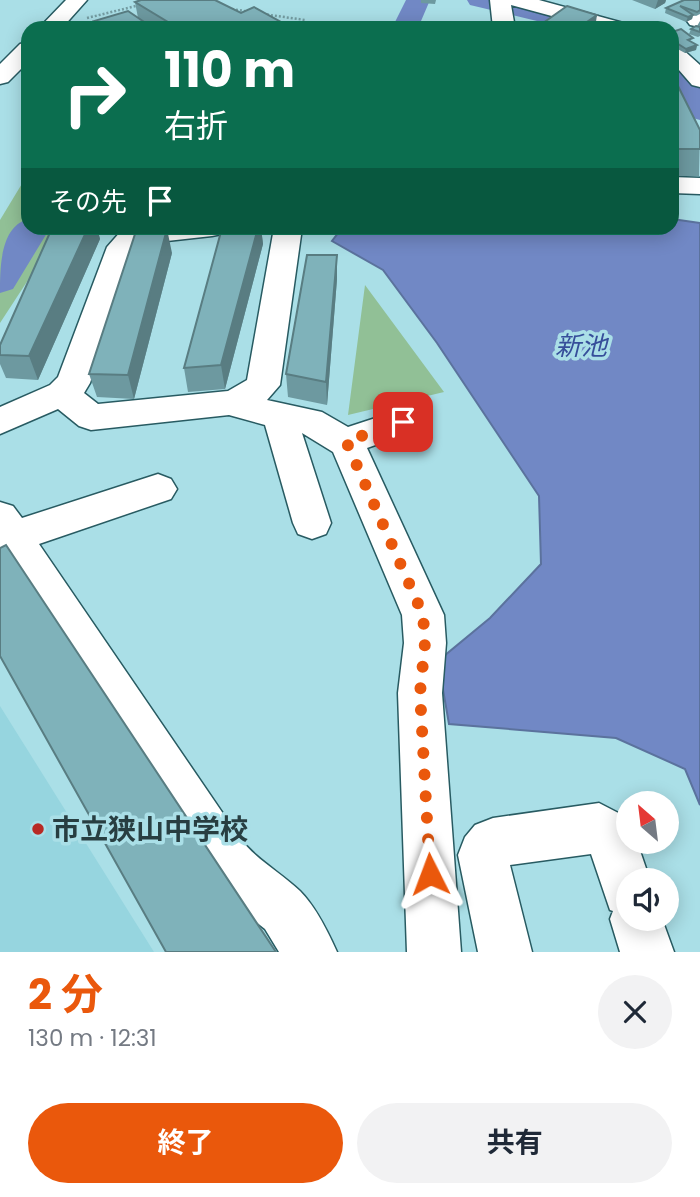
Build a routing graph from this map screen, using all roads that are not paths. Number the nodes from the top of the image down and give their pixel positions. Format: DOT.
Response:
graph roads {
  1 [pos="77,0"];
  2 [pos="505,2"];
  3 [pos="58,21"];
  4 [pos="504,21"];
  5 [pos="590,21"];
  6 [pos="21,57"];
  7 [pos="0,77"];
  8 [pos="679,185"];
  9 [pos="700,186"];
  10 [pos="142,235"];
  11 [pos="287,235"];
  12 [pos="62,394"];
  13 [pos="231,402"];
  14 [pos="279,415"];
  15 [pos="0,421"];
  16 [pos="403,422"];
  17 [pos="346,441"];
  18 [pos="158,489"];
  19 [pos="312,523"];
  20 [pos="7,527"];
  21 [pos="621,868"];
  22 [pos="640,931"];
  23 [pos="310,952"];
  24 [pos="435,952"];
  25 [pos="505,952"];
  26 [pos="647,952"];
  1 -- 3 [label="street"];
  2 -- 4 [label="street"];
  2 -- 5 [label="street"];
  6 -- 7 [label="street"];
  8 -- 9 [label="street"];
  10 -- 12 [label="street"];
  11 -- 13 [label="street"];
  12 -- 13 [label="street"];
  12 -- 15 [label="street"];
  13 -- 14 [label="street"];
  14 -- 17 [label="street"];
  14 -- 19 [label="street"];
  16 -- 17 [label="street"];
  17 -- 24 [label="street"];
  18 -- 20 [label="street"];
  20 -- 23 [label="street"];
  21 -- 25 [label="street"];
  22 -- 26 [label="street"];
}
